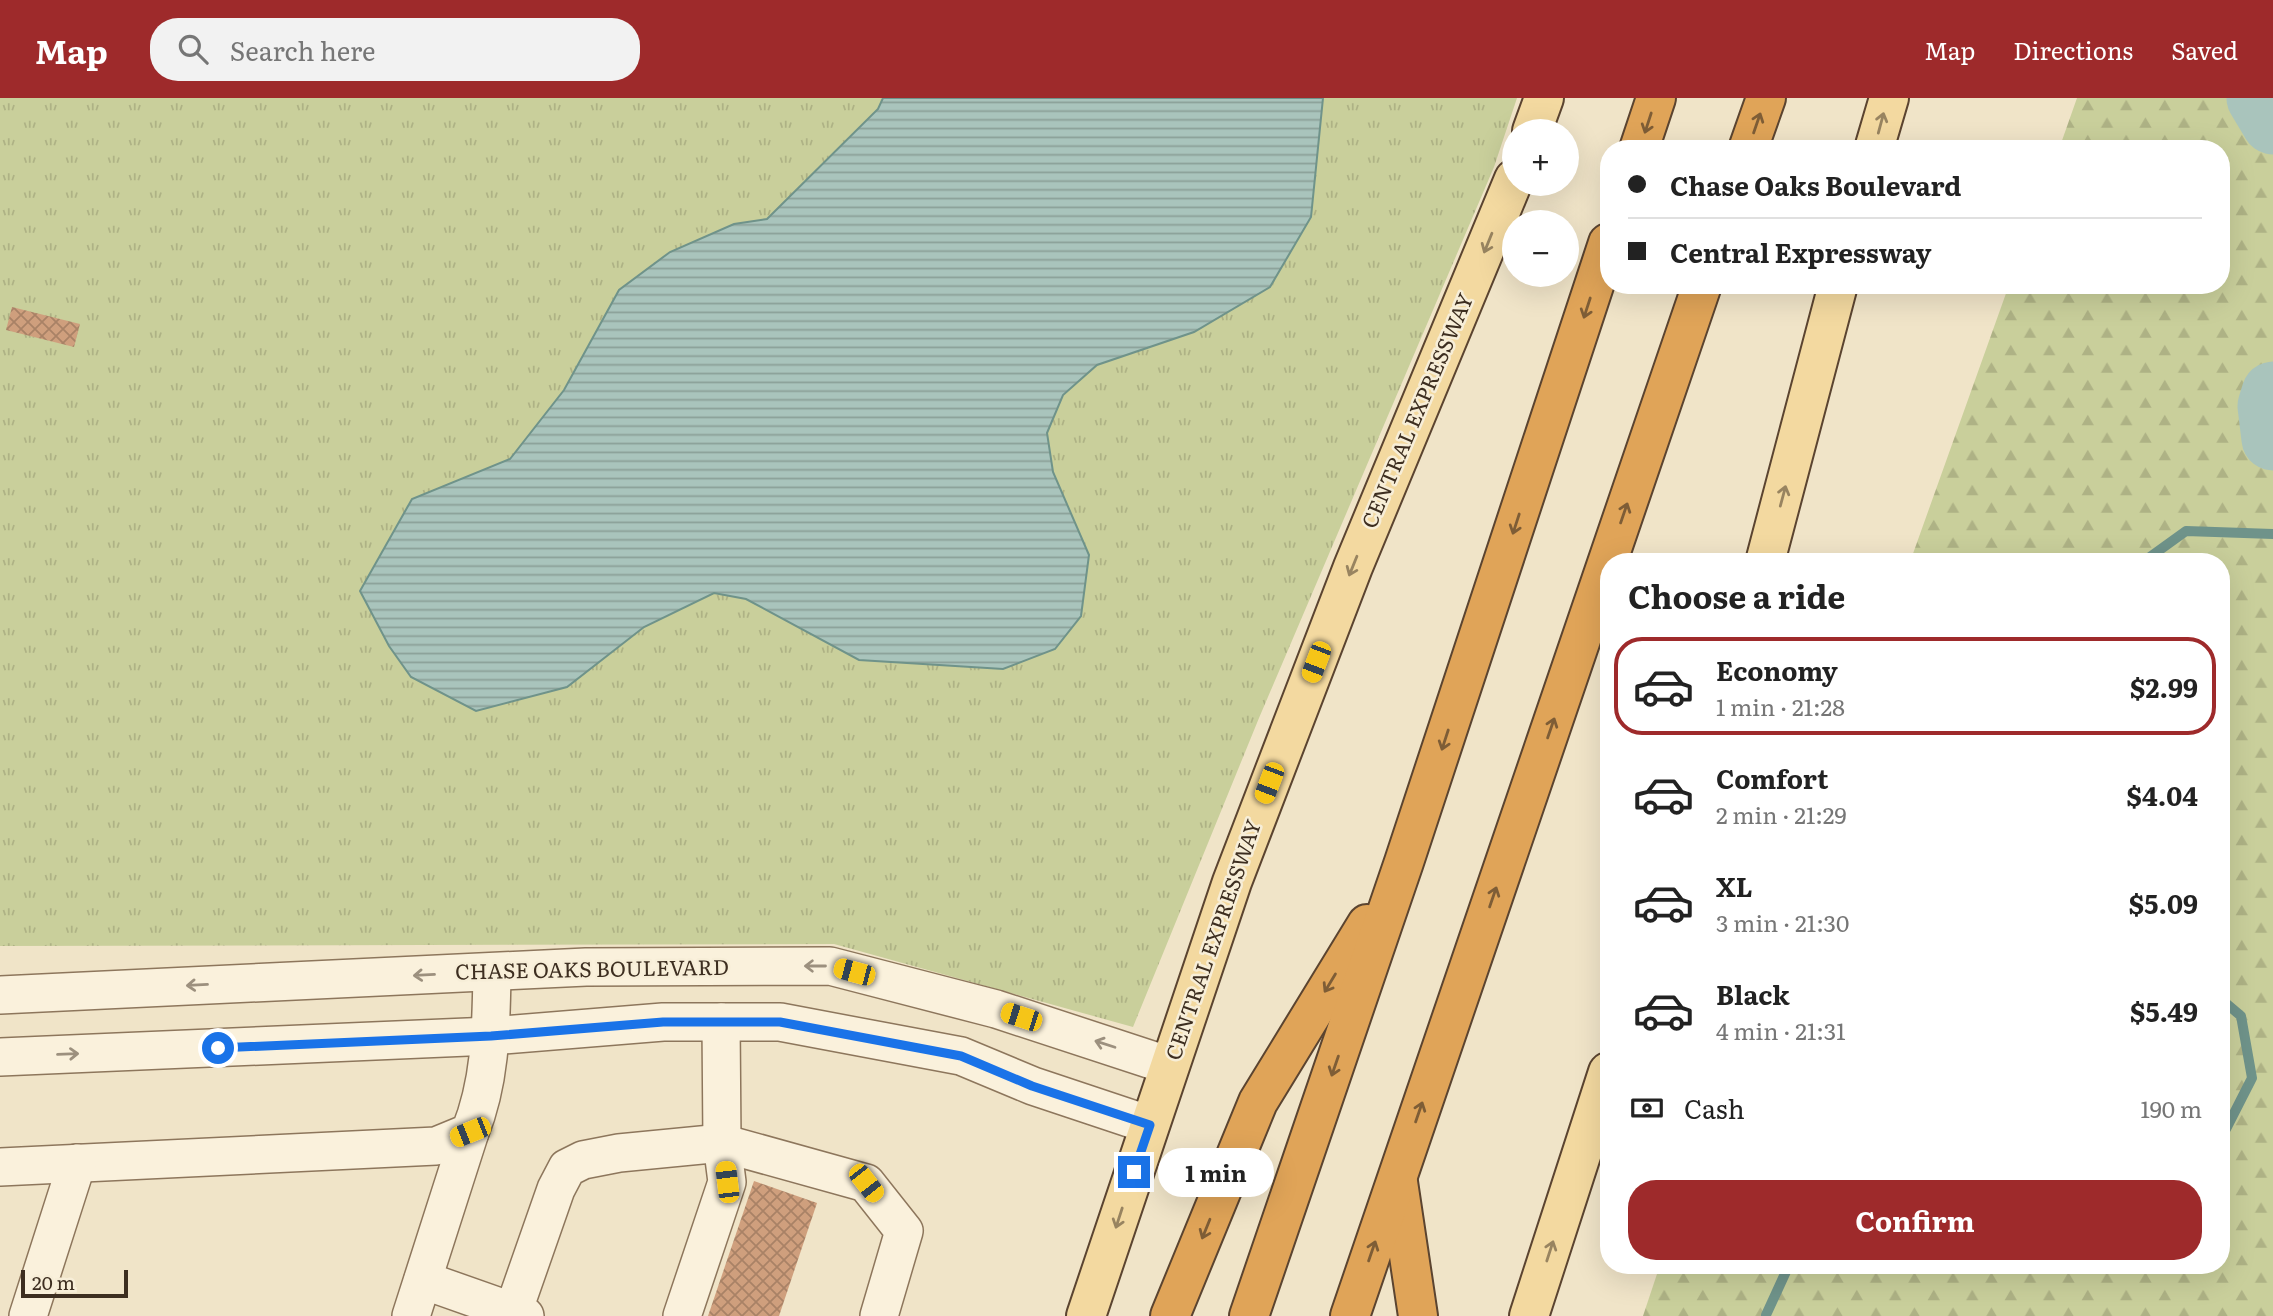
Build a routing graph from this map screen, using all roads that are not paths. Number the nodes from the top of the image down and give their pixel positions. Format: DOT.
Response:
graph roads {
  1 [pos="1544,98"];
  2 [pos="1656,98"];
  3 [pos="1766,98"];
  4 [pos="1889,98"];
  5 [pos="1536,119"];
  6 [pos="1642,140"];
  7 [pos="1751,140"];
  8 [pos="1877,140"];
  9 [pos="1507,196"];
  10 [pos="1600,267"];
  11 [pos="1699,294"];
  12 [pos="1836,294"];
  13 [pos="1610,553"];
  14 [pos="1767,553"];
  15 [pos="1600,583"];
  16 [pos="1404,862"];
  17 [pos="492,972"];
  18 [pos="0,995"];
  19 [pos="721,1022"];
  20 [pos="491,1036"];
  21 [pos="0,1057"];
  22 [pos="1170,1066"];
  23 [pos="1600,1097"];
  24 [pos="1150,1125"];
  25 [pos="470,1132"];
  26 [pos="722,1143"];
  27 [pos="77,1163"];
  28 [pos="0,1167"];
  29 [pos="1397,1177"];
  30 [pos="423,1280"];
  31 [pos="519,1314"];
  32 [pos="28,1316"];
  33 [pos="411,1316"];
  34 [pos="682,1316"];
  35 [pos="879,1316"];
  36 [pos="1086,1316"];
  37 [pos="1170,1316"];
  38 [pos="1249,1316"];
  39 [pos="1350,1316"];
  40 [pos="1418,1316"];
  41 [pos="1529,1316"];
  1 -- 5 [label="main road"];
  2 -- 6 [label="highway, one-way"];
  7 -- 3 [label="highway, one-way"];
  8 -- 4 [label="main road, one-way"];
  9 -- 22 [label="main road, CENTRAL EXPRESSWAY, one-way"];
  10 -- 16 [label="highway, one-way"];
  13 -- 11 [label="highway, one-way"];
  14 -- 12 [label="main road, one-way"];
  29 -- 15 [label="highway, one-way"];
  16 -- 37 [label="highway, one-way"];
  16 -- 38 [label="highway, one-way"];
  17 -- 18 [label="street, CHASE OAKS BOULEVARD, one-way"];
  17 -- 20 [label="street"];
  22 -- 17 [label="street, CHASE OAKS BOULEVARD, one-way"];
  19 -- 20 [label="street"];
  19 -- 24 [label="street"];
  19 -- 26 [label="street"];
  21 -- 20 [label="street, one-way"];
  20 -- 25 [label="street"];
  22 -- 24 [label="main road, CENTRAL EXPRESSWAY"];
  41 -- 23 [label="main road, one-way"];
  24 -- 36 [label="main road, CENTRAL EXPRESSWAY, one-way"];
  25 -- 27 [label="street"];
  25 -- 30 [label="street"];
  26 -- 31 [label="street"];
  26 -- 34 [label="street"];
  26 -- 35 [label="street"];
  27 -- 28 [label="street"];
  27 -- 32 [label="street"];
  39 -- 29 [label="highway, one-way"];
  29 -- 40 [label="highway"];
  30 -- 31 [label="street"];
  30 -- 33 [label="street"];
}
